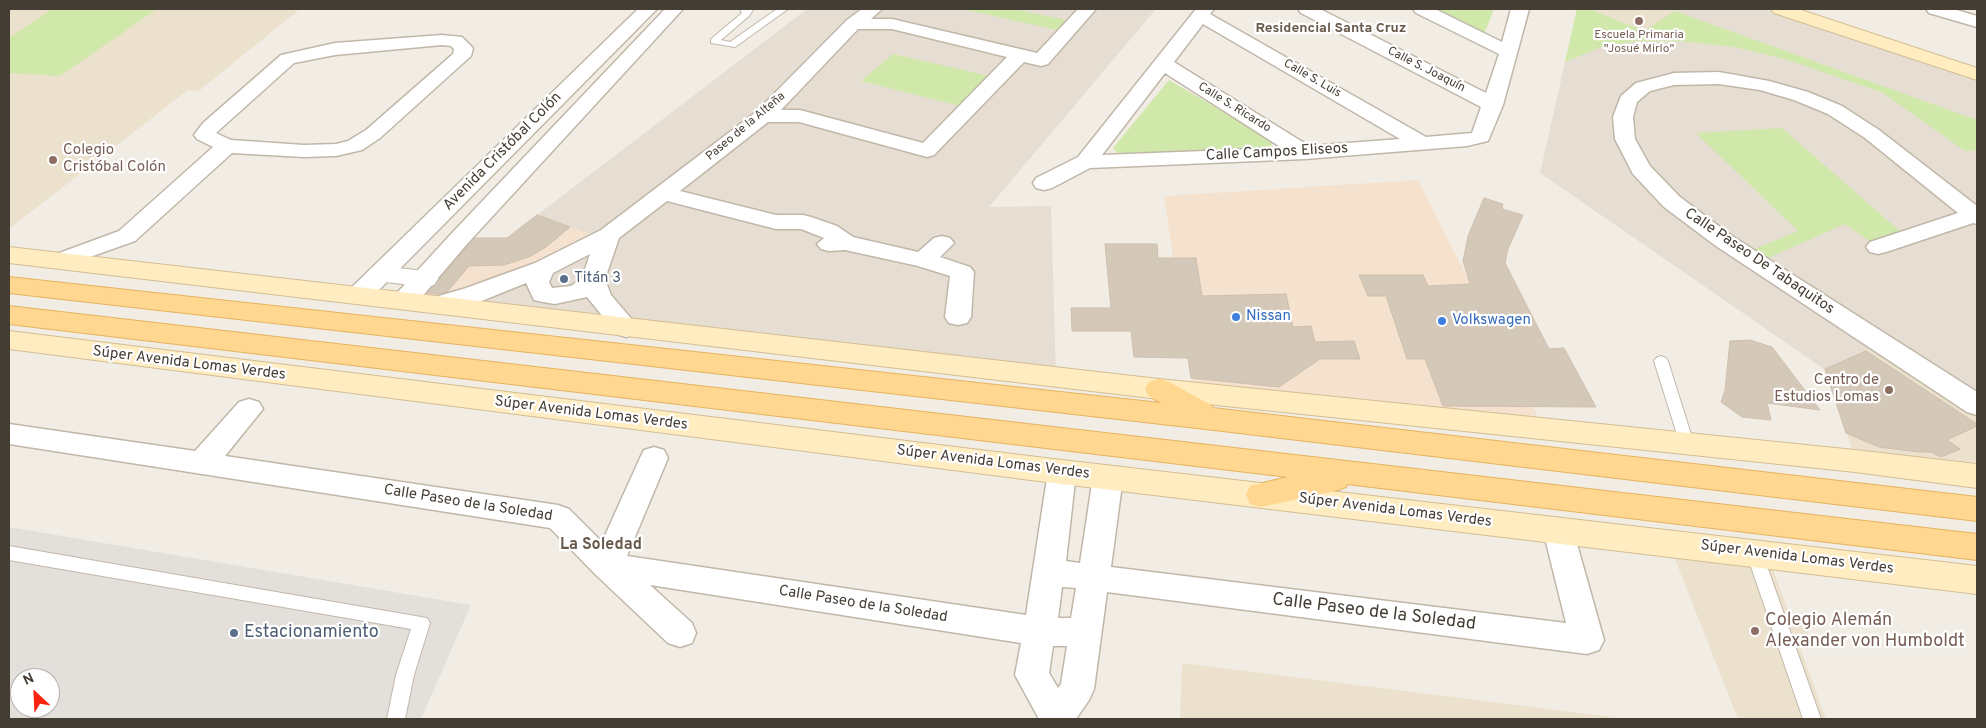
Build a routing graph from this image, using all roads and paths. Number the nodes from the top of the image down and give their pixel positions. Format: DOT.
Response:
graph roads {
  1 [pos="648,9"];
  2 [pos="674,9"];
  3 [pos="744,9"];
  4 [pos="783,9"];
  5 [pos="875,9"];
  6 [pos="1087,9"];
  7 [pos="1307,9"];
  8 [pos="1422,9"];
  9 [pos="1508,9"];
  10 [pos="1520,9"];
  11 [pos="1780,9"];
  12 [pos="1821,9"];
  13 [pos="1935,9"];
  14 [pos="1203,12"];
  15 [pos="1977,22"];
  16 [pos="853,24"];
  17 [pos="892,24"];
  18 [pos="1503,49"];
  19 [pos="1020,55"];
  20 [pos="1977,59"];
  21 [pos="1163,63"];
  22 [pos="1977,74"];
  23 [pos="783,97"];
  24 [pos="1488,102"];
  25 [pos="763,116"];
  26 [pos="800,116"];
  27 [pos="1423,144"];
  28 [pos="227,146"];
  29 [pos="1305,153"];
  30 [pos="1086,162"];
  31 [pos="1044,183"];
  32 [pos="663,193"];
  33 [pos="1976,216"];
  34 [pos="776,222"];
  35 [pos="610,235"];
  36 [pos="127,236"];
  37 [pos="942,243"];
  38 [pos="1878,247"];
  39 [pos="9,255"];
  40 [pos="923,260"];
  41 [pos="58,261"];
  42 [pos="124,268"];
  43 [pos="543,268"];
  44 [pos="380,274"];
  45 [pos="425,279"];
  46 [pos="594,282"];
  47 [pos="9,285"];
  48 [pos="359,295"];
  49 [pos="406,300"];
  50 [pos="441,304"];
  51 [pos="9,315"];
  52 [pos="958,317"];
  53 [pos="626,328"];
  54 [pos="9,340"];
  55 [pos="1661,361"];
  56 [pos="1158,389"];
  57 [pos="1977,405"];
  58 [pos="249,409"];
  59 [pos="1214,418"];
  60 [pos="9,434"];
  61 [pos="1687,444"];
  62 [pos="654,458"];
  63 [pos="202,463"];
  64 [pos="1062,472"];
  65 [pos="1358,474"];
  66 [pos="1977,476"];
  67 [pos="1108,477"];
  68 [pos="1261,495"];
  69 [pos="1977,508"];
  70 [pos="1558,530"];
  71 [pos="1977,547"];
  72 [pos="1754,552"];
  73 [pos="9,553"];
  74 [pos="608,566"];
  75 [pos="1049,572"];
  76 [pos="1094,578"];
  77 [pos="1977,580"];
  78 [pos="1038,631"];
  79 [pos="680,633"];
  80 [pos="1086,633"];
  81 [pos="1056,718"];
  82 [pos="396,719"];
  83 [pos="1812,719"];
  1 -- 44 [label="street, Avenida Cristóbal Colón"];
  2 -- 45 [label="street, Avenida Cristóbal Colón"];
  3 -- 4 [label="lane"];
  5 -- 16 [label="street, Paseo de la Alteña"];
  5 -- 17 [label="street"];
  6 -- 19 [label="street"];
  7 -- 24 [label="street, Calle S. Joaquín"];
  8 -- 18 [label="street"];
  9 -- 18 [label="street, Calle Campos Eliseos"];
  10 -- 18 [label="street, Calle Campos Eliseos"];
  11 -- 22 [label="main road"];
  12 -- 20 [label="main road"];
  13 -- 15 [label="street"];
  14 -- 21 [label="street, Calle Campos Eliseos"];
  14 -- 27 [label="street, Calle S. Luis"];
  16 -- 17 [label="street"];
  16 -- 23 [label="street, Paseo de la Alteña"];
  17 -- 19 [label="street"];
  18 -- 24 [label="street, Calle Campos Eliseos"];
  19 -- 26 [label="street"];
  21 -- 29 [label="street, Calle S. Ricardo"];
  21 -- 30 [label="street, Calle Campos Eliseos"];
  23 -- 25 [label="street, Paseo de la Alteña"];
  23 -- 26 [label="street"];
  24 -- 27 [label="street, Calle Campos Eliseos"];
  25 -- 26 [label="street"];
  25 -- 32 [label="street, Paseo de la Alteña"];
  27 -- 29 [label="street, Calle Campos Eliseos"];
  28 -- 28 [label="street"];
  28 -- 36 [label="street"];
  29 -- 30 [label="street, Calle Campos Eliseos"];
  30 -- 31 [label="street, Calle Campos Eliseos"];
  32 -- 34 [label="street"];
  32 -- 35 [label="street, Paseo de la Alteña"];
  33 -- 38 [label="street"];
  33 -- 57 [label="street, Calle Paseo De Tabaquitos"];
  34 -- 40 [label="street"];
  35 -- 43 [label="street, Paseo de la Alteña"];
  35 -- 46 [label="street"];
  36 -- 41 [label="street"];
  36 -- 42 [label="street"];
  37 -- 40 [label="street"];
  39 -- 41 [label="main road"];
  40 -- 52 [label="street"];
  41 -- 42 [label="main road"];
  42 -- 48 [label="main road"];
  43 -- 46 [label="street"];
  43 -- 50 [label="street, Paseo de la Alteña"];
  44 -- 45 [label="street"];
  44 -- 48 [label="street, Avenida Cristóbal Colón"];
  45 -- 49 [label="street, Avenida Cristóbal Colón"];
  46 -- 53 [label="street"];
  47 -- 59 [label="main road"];
  48 -- 49 [label="main road"];
  49 -- 50 [label="main road"];
  50 -- 53 [label="main road"];
  51 -- 65 [label="main road, Súper Avenida Lomas Verdes"];
  53 -- 56 [label="main road"];
  54 -- 64 [label="main road, Súper Avenida Lomas Verdes"];
  55 -- 61 [label="lane"];
  56 -- 59 [label="main road"];
  56 -- 61 [label="main road"];
  58 -- 63 [label="street"];
  59 -- 69 [label="main road"];
  60 -- 63 [label="street, Calle Paseo de la Soledad"];
  61 -- 66 [label="main road"];
  62 -- 74 [label="street"];
  63 -- 74 [label="street, Calle Paseo de la Soledad"];
  64 -- 67 [label="main road, Súper Avenida Lomas Verdes"];
  64 -- 75 [label="street"];
  65 -- 68 [label="main road"];
  65 -- 71 [label="main road, Súper Avenida Lomas Verdes"];
  67 -- 68 [label="main road, Súper Avenida Lomas Verdes"];
  67 -- 76 [label="street"];
  68 -- 70 [label="main road, Súper Avenida Lomas Verdes"];
  70 -- 72 [label="main road, Súper Avenida Lomas Verdes"];
  70 -- 76 [label="street, Calle Paseo de la Soledad"];
  72 -- 77 [label="main road, Súper Avenida Lomas Verdes"];
  72 -- 83 [label="lane"];
  73 -- 82 [label="lane"];
  74 -- 78 [label="street, Calle Paseo de la Soledad"];
  74 -- 79 [label="street"];
  75 -- 76 [label="street, Calle Paseo de la Soledad"];
  75 -- 78 [label="street"];
  76 -- 80 [label="street"];
  78 -- 80 [label="street, Calle Paseo de la Soledad"];
  78 -- 81 [label="street"];
  80 -- 81 [label="street"];
}
